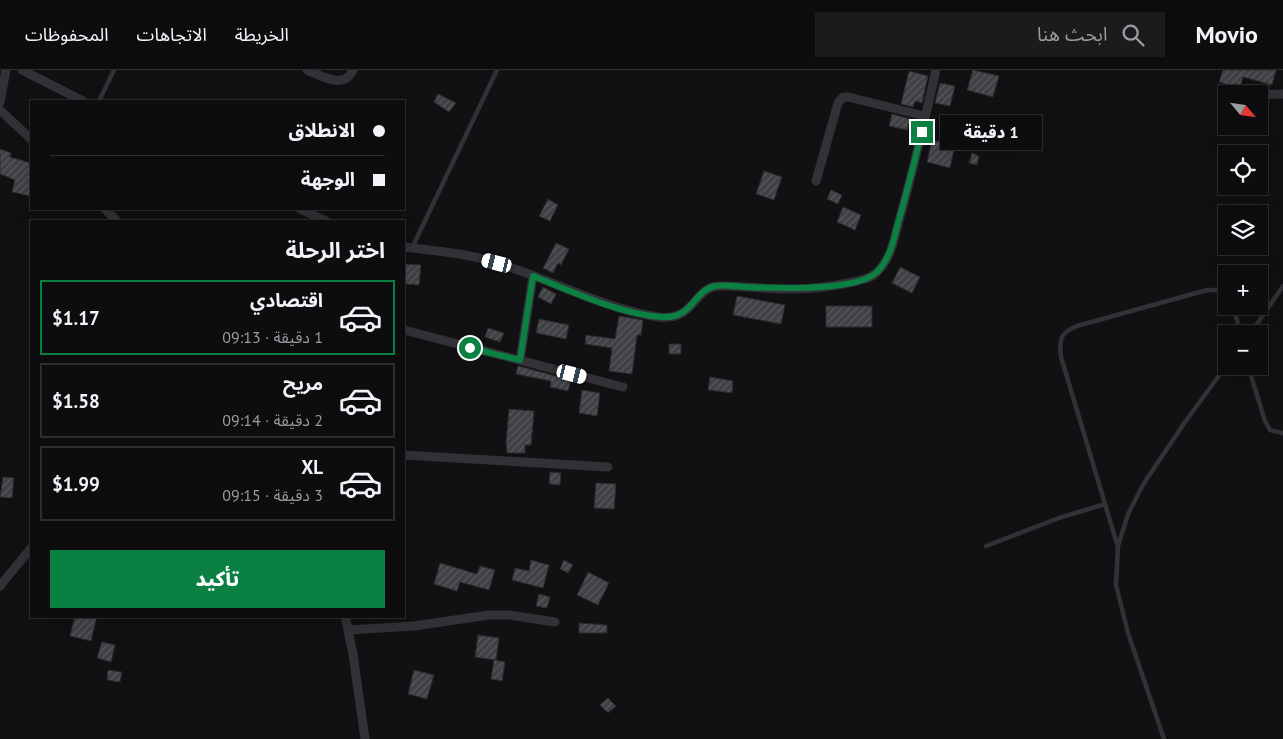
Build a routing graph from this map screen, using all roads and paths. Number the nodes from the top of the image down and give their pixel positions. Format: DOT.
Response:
graph roads {
  1 [pos="6,70"];
  2 [pos="22,70"];
  3 [pos="114,70"];
  4 [pos="307,70"];
  5 [pos="353,70"];
  6 [pos="497,70"];
  7 [pos="936,70"];
  8 [pos="1283,94"];
  9 [pos="1268,95"];
  10 [pos="81,100"];
  11 [pos="99,100"];
  12 [pos="0,102"];
  13 [pos="0,110"];
  14 [pos="926,116"];
  15 [pos="30,138"];
  16 [pos="816,181"];
  17 [pos="106,210"];
  18 [pos="302,210"];
  19 [pos="116,220"];
  20 [pos="324,220"];
  21 [pos="408,248"];
  22 [pos="533,276"];
  23 [pos="1283,286"];
  24 [pos="1218,290"];
  25 [pos="1256,325"];
  26 [pos="405,330"];
  27 [pos="520,360"];
  28 [pos="1219,375"];
  29 [pos="1251,375"];
  30 [pos="624,387"];
  31 [pos="1283,433"];
  32 [pos="405,455"];
  33 [pos="608,467"];
  34 [pos="1105,504"];
  35 [pos="986,546"];
  36 [pos="1118,546"];
  37 [pos="30,549"];
  38 [pos="0,586"];
  39 [pos="345,618"];
  40 [pos="555,622"];
  41 [pos="348,630"];
  42 [pos="365,739"];
  43 [pos="1164,739"];
  1 -- 12 [label="street"];
  2 -- 10 [label="street"];
  3 -- 11 [label="lane"];
  4 -- 5 [label="street"];
  6 -- 21 [label="lane"];
  7 -- 14 [label="street"];
  8 -- 9 [label="street"];
  13 -- 15 [label="street"];
  14 -- 16 [label="street"];
  14 -- 22 [label="street"];
  17 -- 19 [label="street"];
  18 -- 20 [label="street"];
  21 -- 22 [label="street"];
  22 -- 27 [label="street"];
  23 -- 25 [label="lane"];
  24 -- 34 [label="lane"];
  26 -- 27 [label="street"];
  27 -- 30 [label="street"];
  28 -- 36 [label="lane"];
  29 -- 31 [label="lane"];
  32 -- 33 [label="street"];
  34 -- 35 [label="lane"];
  34 -- 36 [label="lane"];
  36 -- 43 [label="lane"];
  37 -- 38 [label="street"];
  39 -- 41 [label="street"];
  40 -- 41 [label="street"];
  41 -- 42 [label="street"];
}
